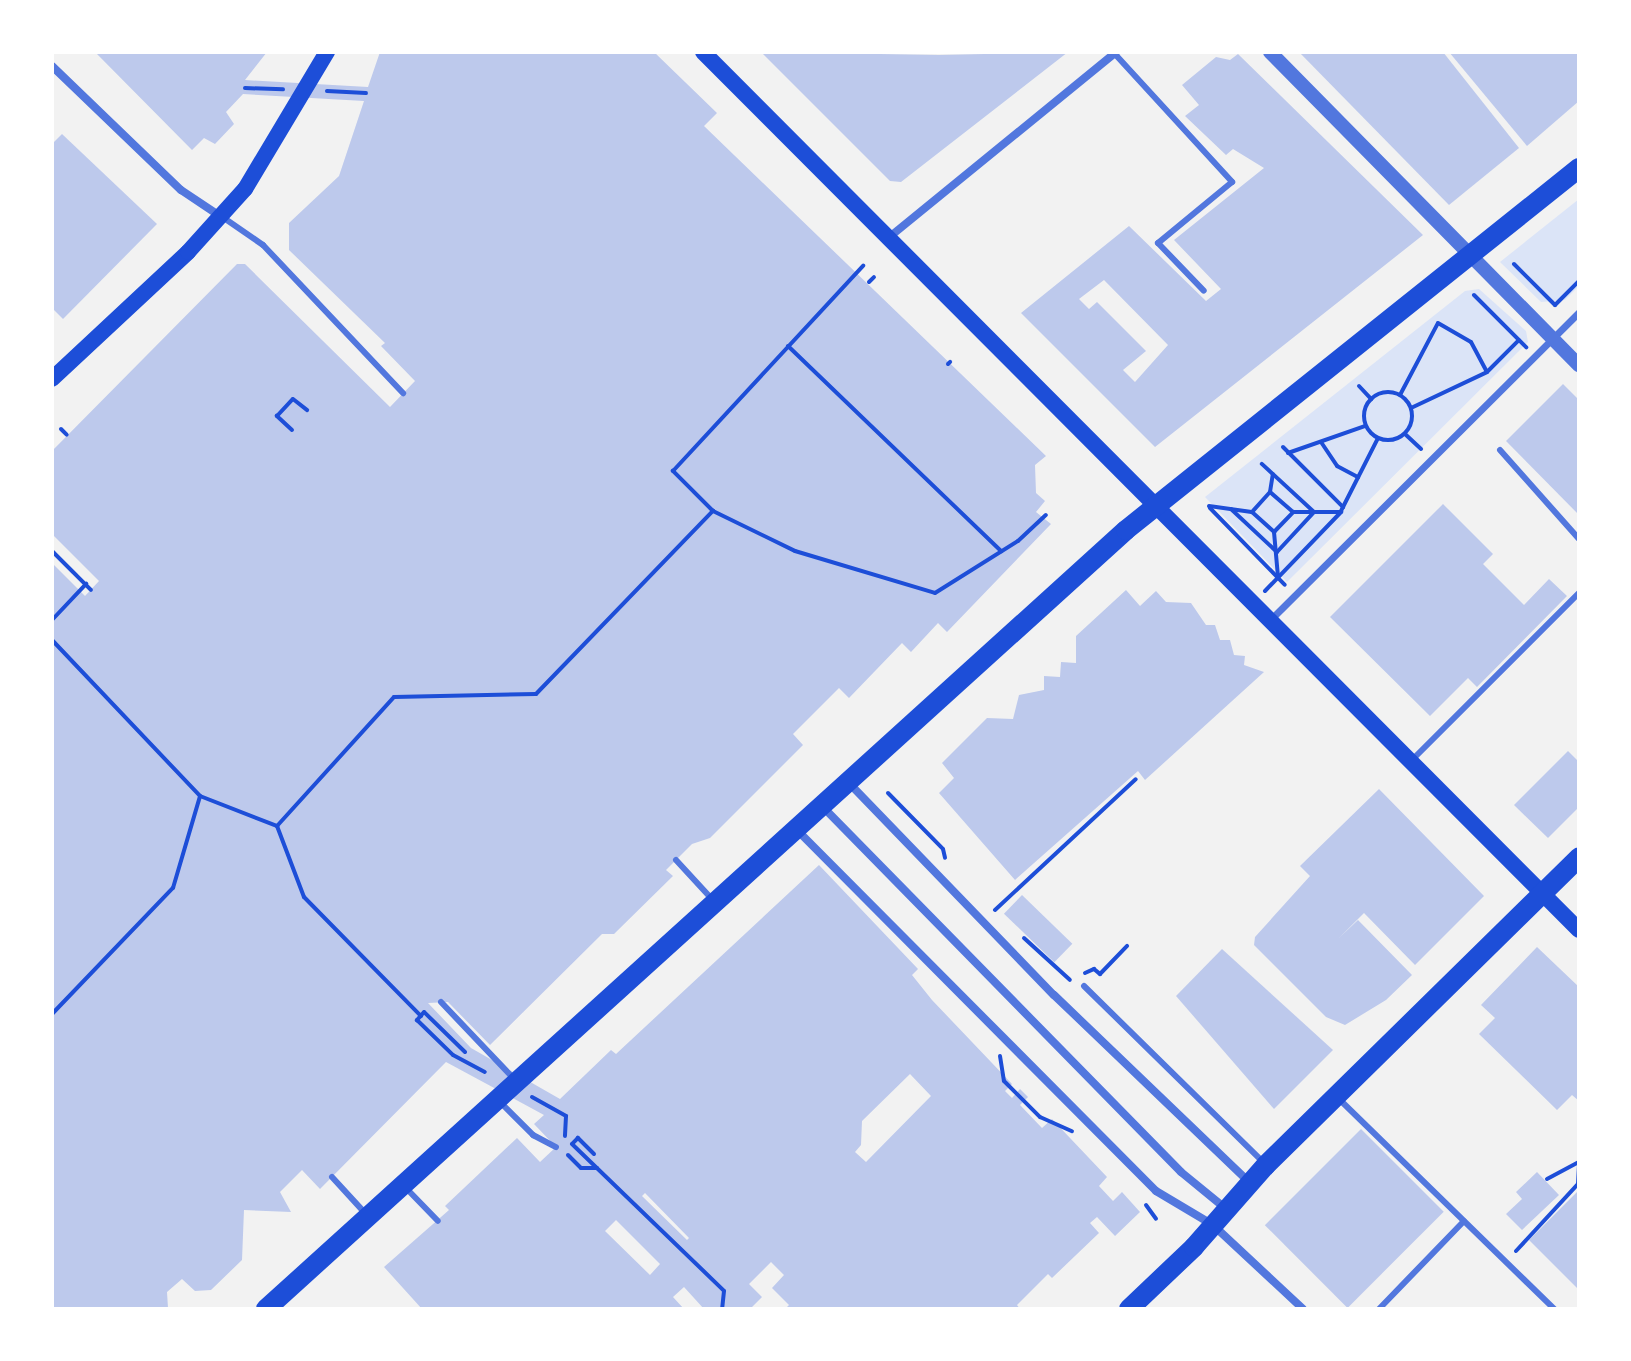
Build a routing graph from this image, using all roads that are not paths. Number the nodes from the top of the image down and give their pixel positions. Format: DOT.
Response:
graph roads {
  1 [pos="327,52"];
  2 [pos="703,52"];
  3 [pos="1270,52"];
  4 [pos="1115,53"];
  5 [pos="52,66"];
  6 [pos="1579,168"];
  7 [pos="221,216"];
  8 [pos="886,240"];
  9 [pos="1472,253"];
  10 [pos="1204,291"];
  11 [pos="1579,312"];
  12 [pos="1553,337"];
  13 [pos="1579,365"];
  14 [pos="52,379"];
  15 [pos="403,393"];
  16 [pos="1500,450"];
  17 [pos="1156,505"];
  18 [pos="1579,539"];
  19 [pos="1579,593"];
  20 [pos="1269,621"];
  21 [pos="1408,763"];
  22 [pos="847,781"];
  23 [pos="821,805"];
  24 [pos="795,828"];
  25 [pos="1579,857"];
  26 [pos="676,860"];
  27 [pos="1542,894"];
  28 [pos="714,901"];
  29 [pos="1579,930"];
  30 [pos="1084,986"];
  31 [pos="441,1002"];
  32 [pos="515,1080"];
  33 [pos="1336,1095"];
  34 [pos="496,1098"];
  35 [pos="556,1147"];
  36 [pos="1266,1165"];
  37 [pos="332,1177"];
  38 [pos="1250,1183"];
  39 [pos="402,1184"];
  40 [pos="367,1215"];
  41 [pos="1220,1217"];
  42 [pos="438,1221"];
  43 [pos="1464,1221"];
  44 [pos="266,1309"];
  45 [pos="1129,1309"];
  46 [pos="1303,1309"];
  47 [pos="1379,1309"];
  48 [pos="1554,1309"];
  1 -- 7 [label="main road"];
  2 -- 8 [label="main road"];
  3 -- 9 [label="street"];
  4 -- 8 [label="street"];
  4 -- 10 [label="lane"];
  5 -- 7 [label="street"];
  6 -- 9 [label="main road"];
  7 -- 14 [label="main road"];
  7 -- 15 [label="lane"];
  8 -- 17 [label="main road"];
  9 -- 12 [label="street"];
  9 -- 17 [label="main road"];
  11 -- 12 [label="street"];
  12 -- 13 [label="street"];
  12 -- 20 [label="street"];
  16 -- 18 [label="lane"];
  17 -- 20 [label="main road"];
  17 -- 22 [label="main road"];
  19 -- 21 [label="lane"];
  20 -- 21 [label="main road"];
  21 -- 27 [label="main road"];
  22 -- 23 [label="main road"];
  22 -- 38 [label="street"];
  23 -- 24 [label="main road"];
  23 -- 41 [label="street"];
  24 -- 28 [label="main road"];
  24 -- 41 [label="street"];
  25 -- 27 [label="main road"];
  26 -- 28 [label="lane"];
  27 -- 29 [label="main road"];
  27 -- 33 [label="main road"];
  28 -- 32 [label="main road"];
  30 -- 36 [label="lane"];
  31 -- 32 [label="lane"];
  32 -- 34 [label="main road"];
  33 -- 36 [label="main road"];
  33 -- 43 [label="lane"];
  34 -- 35 [label="lane"];
  34 -- 39 [label="main road"];
  36 -- 38 [label="main road"];
  37 -- 40 [label="lane"];
  38 -- 41 [label="main road"];
  39 -- 40 [label="main road"];
  39 -- 42 [label="lane"];
  40 -- 44 [label="main road"];
  41 -- 45 [label="main road"];
  41 -- 46 [label="street"];
  43 -- 47 [label="lane"];
  43 -- 48 [label="lane"];
}
